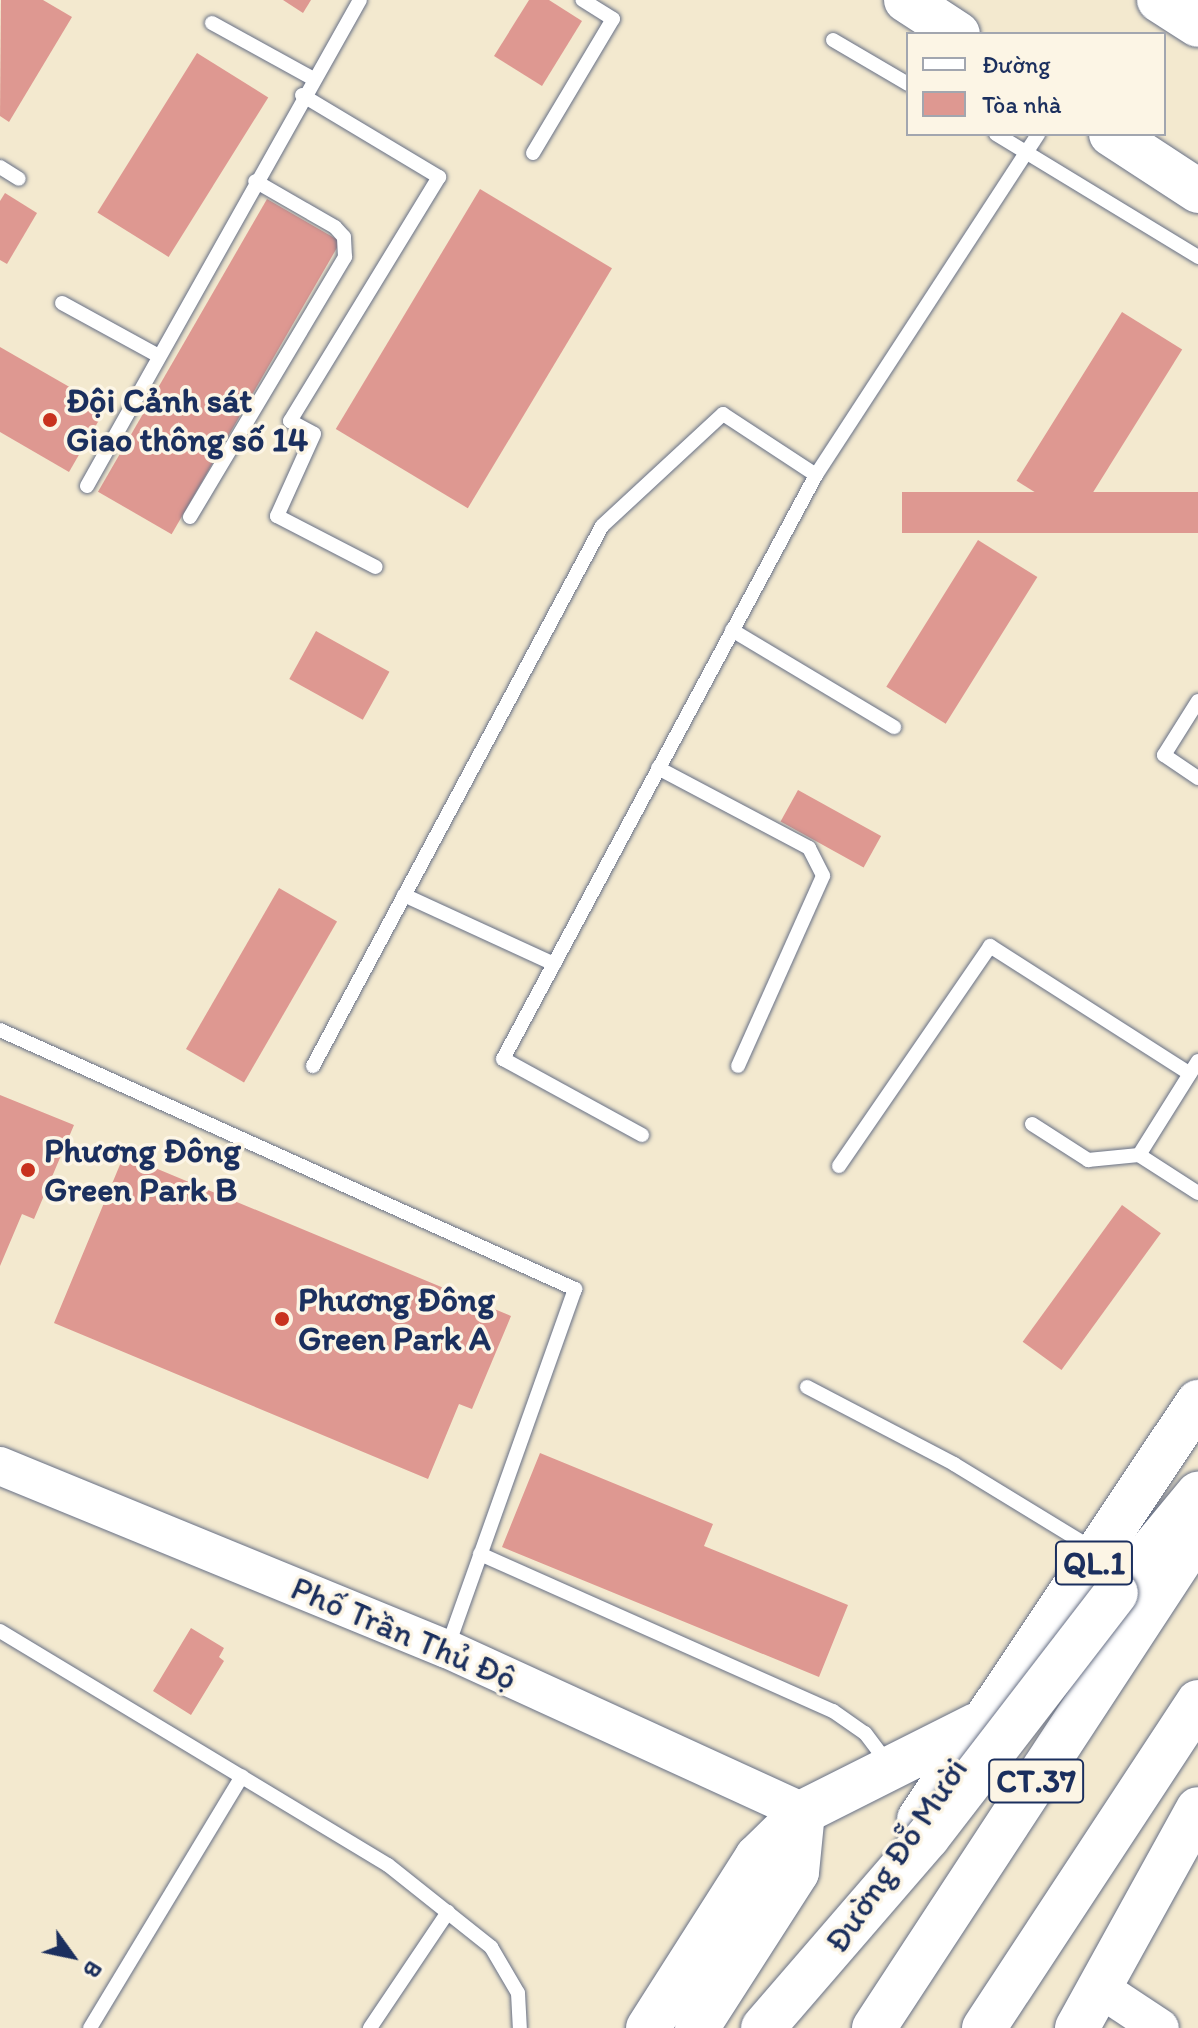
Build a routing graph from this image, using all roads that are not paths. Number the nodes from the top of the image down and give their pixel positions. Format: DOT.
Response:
graph roads {
  1 [pos="360,0"];
  2 [pos="582,0"];
  3 [pos="906,0"];
  4 [pos="1159,0"];
  5 [pos="212,23"];
  6 [pos="1198,25"];
  7 [pos="955,32"];
  8 [pos="833,40"];
  9 [pos="312,78"];
  10 [pos="906,83"];
  11 [pos="302,95"];
  12 [pos="1000,136"];
  13 [pos="1037,136"];
  14 [pos="1114,136"];
  15 [pos="1027,149"];
  16 [pos="533,153"];
  17 [pos="0,167"];
  18 [pos="19,179"];
  19 [pos="255,181"];
  20 [pos="1198,191"];
  21 [pos="1198,257"];
  22 [pos="62,303"];
  23 [pos="157,355"];
  24 [pos="816,475"];
  25 [pos="87,486"];
  26 [pos="190,517"];
  27 [pos="376,567"];
  28 [pos="732,630"];
  29 [pos="1198,701"];
  30 [pos="894,727"];
  31 [pos="658,768"];
  32 [pos="1198,778"];
  33 [pos="404,895"];
  34 [pos="554,964"];
  35 [pos="0,1030"];
  36 [pos="313,1066"];
  37 [pos="738,1066"];
  38 [pos="1194,1068"];
  39 [pos="1032,1124"];
  40 [pos="642,1135"];
  41 [pos="1139,1155"];
  42 [pos="839,1166"];
  43 [pos="1198,1193"];
  44 [pos="807,1387"];
  45 [pos="1198,1402"];
  46 [pos="0,1466"];
  47 [pos="1198,1494"];
  48 [pos="1198,1533"];
  49 [pos="1101,1553"];
  50 [pos="480,1554"];
  51 [pos="0,1631"];
  52 [pos="447,1649"];
  53 [pos="1198,1702"];
  54 [pos="985,1720"];
  55 [pos="892,1769"];
  56 [pos="242,1776"];
  57 [pos="1198,1809"];
  58 [pos="803,1812"];
  59 [pos="448,1912"];
  60 [pos="1098,1987"];
  61 [pos="90,2028"];
  62 [pos="370,2028"];
  63 [pos="520,2028"];
  64 [pos="648,2028"];
  65 [pos="697,2028"];
  66 [pos="763,2028"];
  67 [pos="781,2028"];
  68 [pos="874,2028"];
  69 [pos="984,2028"];
  70 [pos="1077,2028"];
  71 [pos="1160,2028"];
  1 -- 9 [label="lane"];
  2 -- 16 [label="lane"];
  3 -- 7 [label="highway"];
  4 -- 6 [label="highway"];
  5 -- 9 [label="lane"];
  8 -- 10 [label="lane"];
  9 -- 11 [label="lane"];
  11 -- 19 [label="lane"];
  11 -- 27 [label="lane"];
  12 -- 15 [label="lane"];
  13 -- 15 [label="lane"];
  14 -- 20 [label="highway"];
  15 -- 21 [label="lane"];
  15 -- 24 [label="lane"];
  17 -- 18 [label="lane"];
  19 -- 23 [label="lane"];
  19 -- 26 [label="lane"];
  22 -- 23 [label="lane"];
  23 -- 25 [label="lane"];
  24 -- 28 [label="lane"];
  24 -- 33 [label="lane"];
  28 -- 30 [label="lane"];
  28 -- 31 [label="lane"];
  29 -- 32 [label="lane"];
  31 -- 34 [label="lane"];
  31 -- 37 [label="lane"];
  33 -- 34 [label="lane"];
  33 -- 36 [label="lane"];
  34 -- 40 [label="lane"];
  35 -- 50 [label="lane"];
  38 -- 41 [label="lane"];
  38 -- 42 [label="lane"];
  39 -- 41 [label="lane"];
  41 -- 43 [label="lane"];
  44 -- 49 [label="lane"];
  45 -- 49 [label="highway, Đường Đỗ Mười / QL.1"];
  46 -- 52 [label="main road, Phố Trần Thủ Độ"];
  47 -- 66 [label="highway, bridge"];
  48 -- 68 [label="highway, CT.37"];
  49 -- 54 [label="highway, Đường Đỗ Mười / QL.1"];
  50 -- 52 [label="lane"];
  50 -- 55 [label="lane"];
  51 -- 56 [label="lane"];
  52 -- 58 [label="main road, Phố Trần Thủ Độ"];
  53 -- 69 [label="highway, CT.37"];
  54 -- 55 [label="highway, QL.1"];
  54 -- 67 [label="highway, Đường Đỗ Mười / QL.1"];
  55 -- 58 [label="highway, QL.1"];
  56 -- 59 [label="lane"];
  56 -- 61 [label="lane"];
  57 -- 60 [label="highway"];
  58 -- 64 [label="highway, QL.1"];
  58 -- 65 [label="highway"];
  59 -- 62 [label="lane"];
  59 -- 63 [label="lane"];
  60 -- 70 [label="highway"];
  60 -- 71 [label="main road"];
}
